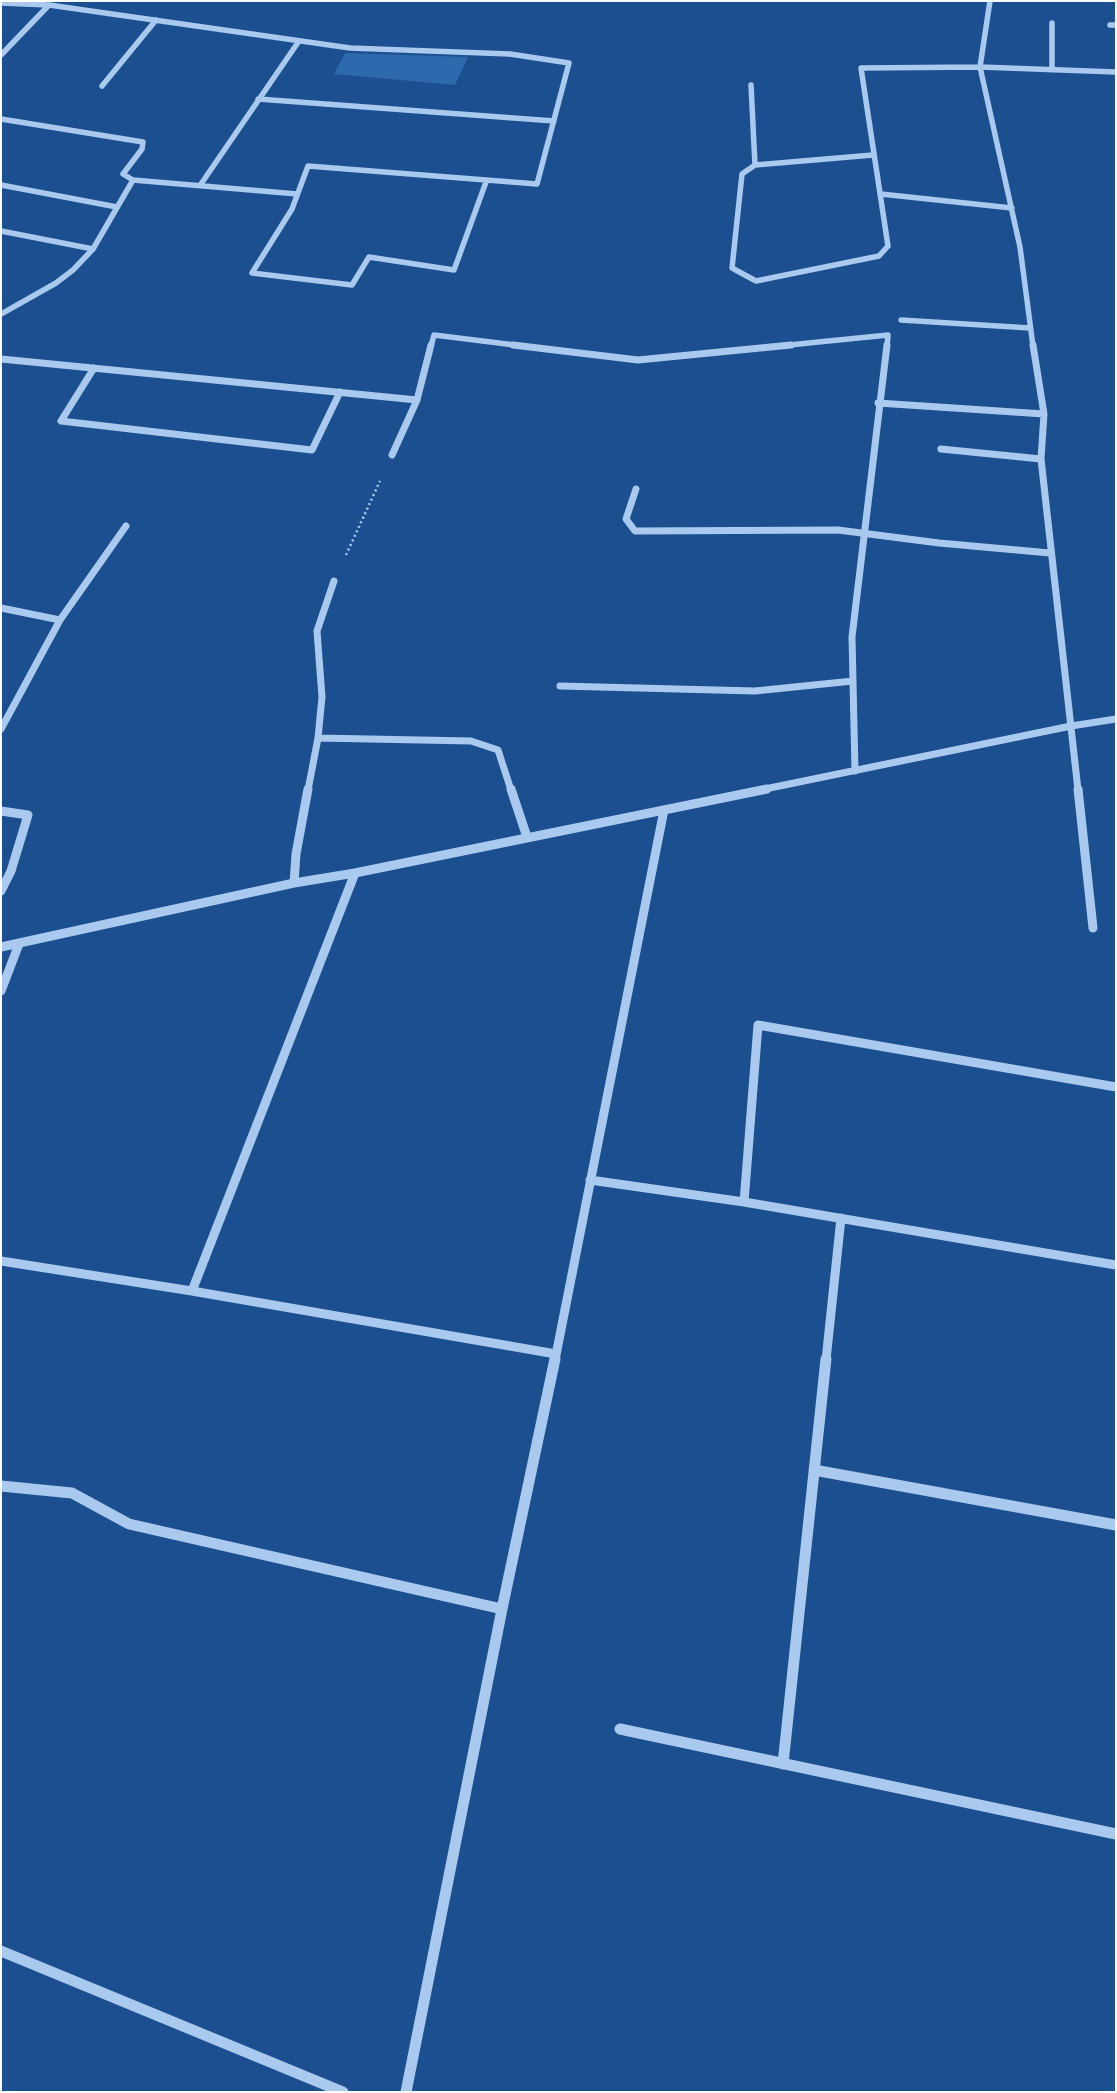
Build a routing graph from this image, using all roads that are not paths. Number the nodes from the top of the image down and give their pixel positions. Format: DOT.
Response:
graph roads {
  1 [pos="990,1"];
  2 [pos="1,3"];
  3 [pos="49,5"];
  4 [pos="156,20"];
  5 [pos="1052,23"];
  6 [pos="299,42"];
  7 [pos="1,55"];
  8 [pos="980,66"];
  9 [pos="1052,70"];
  10 [pos="1116,72"];
  11 [pos="751,85"];
  12 [pos="102,86"];
  13 [pos="258,99"];
  14 [pos="1,119"];
  15 [pos="554,120"];
  16 [pos="873,155"];
  17 [pos="755,165"];
  18 [pos="133,180"];
  19 [pos="486,182"];
  20 [pos="201,184"];
  21 [pos="1,186"];
  22 [pos="297,194"];
  23 [pos="881,194"];
  24 [pos="117,207"];
  25 [pos="1012,208"];
  26 [pos="1,230"];
  27 [pos="92,249"];
  28 [pos="1,314"];
  29 [pos="901,320"];
  30 [pos="1030,328"];
  31 [pos="1,359"];
  32 [pos="94,368"];
  33 [pos="340,392"];
  34 [pos="417,400"];
  35 [pos="878,403"];
  36 [pos="1044,414"];
  37 [pos="941,449"];
  38 [pos="392,455"];
  39 [pos="1041,459"];
  40 [pos="636,489"];
  41 [pos="126,526"];
  42 [pos="863,535"];
  43 [pos="1050,553"];
  44 [pos="334,581"];
  45 [pos="1,608"];
  46 [pos="60,620"];
  47 [pos="853,681"];
  48 [pos="560,686"];
  49 [pos="1116,719"];
  50 [pos="1071,726"];
  51 [pos="1,729"];
  52 [pos="318,738"];
  53 [pos="855,771"];
  54 [pos="664,810"];
  55 [pos="1,811"];
  56 [pos="528,837"];
  57 [pos="355,873"];
  58 [pos="294,883"];
  59 [pos="1,891"];
  60 [pos="1093,928"];
  61 [pos="18,944"];
  62 [pos="1,947"];
  63 [pos="1,991"];
  64 [pos="1116,1087"];
  65 [pos="590,1180"];
  66 [pos="744,1202"];
  67 [pos="841,1218"];
  68 [pos="1,1260"];
  69 [pos="1116,1266"];
  70 [pos="192,1291"];
  71 [pos="556,1354"];
  72 [pos="814,1470"];
  73 [pos="1,1486"];
  74 [pos="1116,1525"];
  75 [pos="502,1609"];
  76 [pos="620,1729"];
  77 [pos="783,1764"];
  78 [pos="1116,1834"];
  79 [pos="1,1951"];
  80 [pos="343,2092"];
  81 [pos="406,2092"];
  1 -- 8 [label="street"];
  2 -- 3 [label="street"];
  3 -- 4 [label="street"];
  3 -- 7 [label="street"];
  4 -- 6 [label="street"];
  4 -- 12 [label="street"];
  5 -- 9 [label="street"];
  6 -- 13 [label="street"];
  6 -- 15 [label="street"];
  8 -- 9 [label="street"];
  8 -- 16 [label="street"];
  8 -- 25 [label="street"];
  9 -- 10 [label="street"];
  11 -- 17 [label="street"];
  13 -- 15 [label="street"];
  13 -- 20 [label="street"];
  14 -- 18 [label="street"];
  15 -- 19 [label="street"];
  16 -- 17 [label="street"];
  16 -- 23 [label="street"];
  17 -- 23 [label="street"];
  18 -- 20 [label="street"];
  18 -- 24 [label="street"];
  19 -- 22 [label="street"];
  19 -- 22 [label="street"];
  20 -- 22 [label="street"];
  21 -- 24 [label="street"];
  23 -- 25 [label="street"];
  24 -- 27 [label="street"];
  25 -- 30 [label="street"];
  26 -- 27 [label="street"];
  27 -- 28 [label="street"];
  29 -- 30 [label="street"];
  30 -- 36 [label="street"];
  31 -- 32 [label="street"];
  32 -- 33 [label="street"];
  32 -- 33 [label="street"];
  33 -- 34 [label="street"];
  34 -- 35 [label="street"];
  34 -- 38 [label="street"];
  35 -- 36 [label="street"];
  35 -- 42 [label="street"];
  36 -- 39 [label="street"];
  37 -- 39 [label="street"];
  39 -- 43 [label="street"];
  40 -- 42 [label="street"];
  41 -- 46 [label="street"];
  42 -- 43 [label="street"];
  42 -- 47 [label="street"];
  43 -- 50 [label="street"];
  44 -- 52 [label="street"];
  45 -- 46 [label="street"];
  46 -- 51 [label="street"];
  47 -- 48 [label="street"];
  47 -- 53 [label="street"];
  49 -- 50 [label="street"];
  50 -- 53 [label="street"];
  50 -- 60 [label="street"];
  52 -- 56 [label="street"];
  52 -- 58 [label="street"];
  53 -- 54 [label="street"];
  54 -- 56 [label="street"];
  54 -- 65 [label="street"];
  55 -- 59 [label="street"];
  56 -- 57 [label="street"];
  57 -- 58 [label="street"];
  57 -- 70 [label="street"];
  58 -- 61 [label="street"];
  61 -- 62 [label="street"];
  61 -- 63 [label="street"];
  64 -- 66 [label="street"];
  65 -- 66 [label="street"];
  65 -- 71 [label="street"];
  66 -- 67 [label="street"];
  67 -- 69 [label="street"];
  67 -- 72 [label="street"];
  68 -- 70 [label="street"];
  70 -- 71 [label="street"];
  71 -- 75 [label="street"];
  72 -- 74 [label="street"];
  72 -- 77 [label="street"];
  73 -- 75 [label="street"];
  75 -- 81 [label="street"];
  76 -- 77 [label="street"];
  77 -- 78 [label="street"];
  79 -- 80 [label="street"];
}
